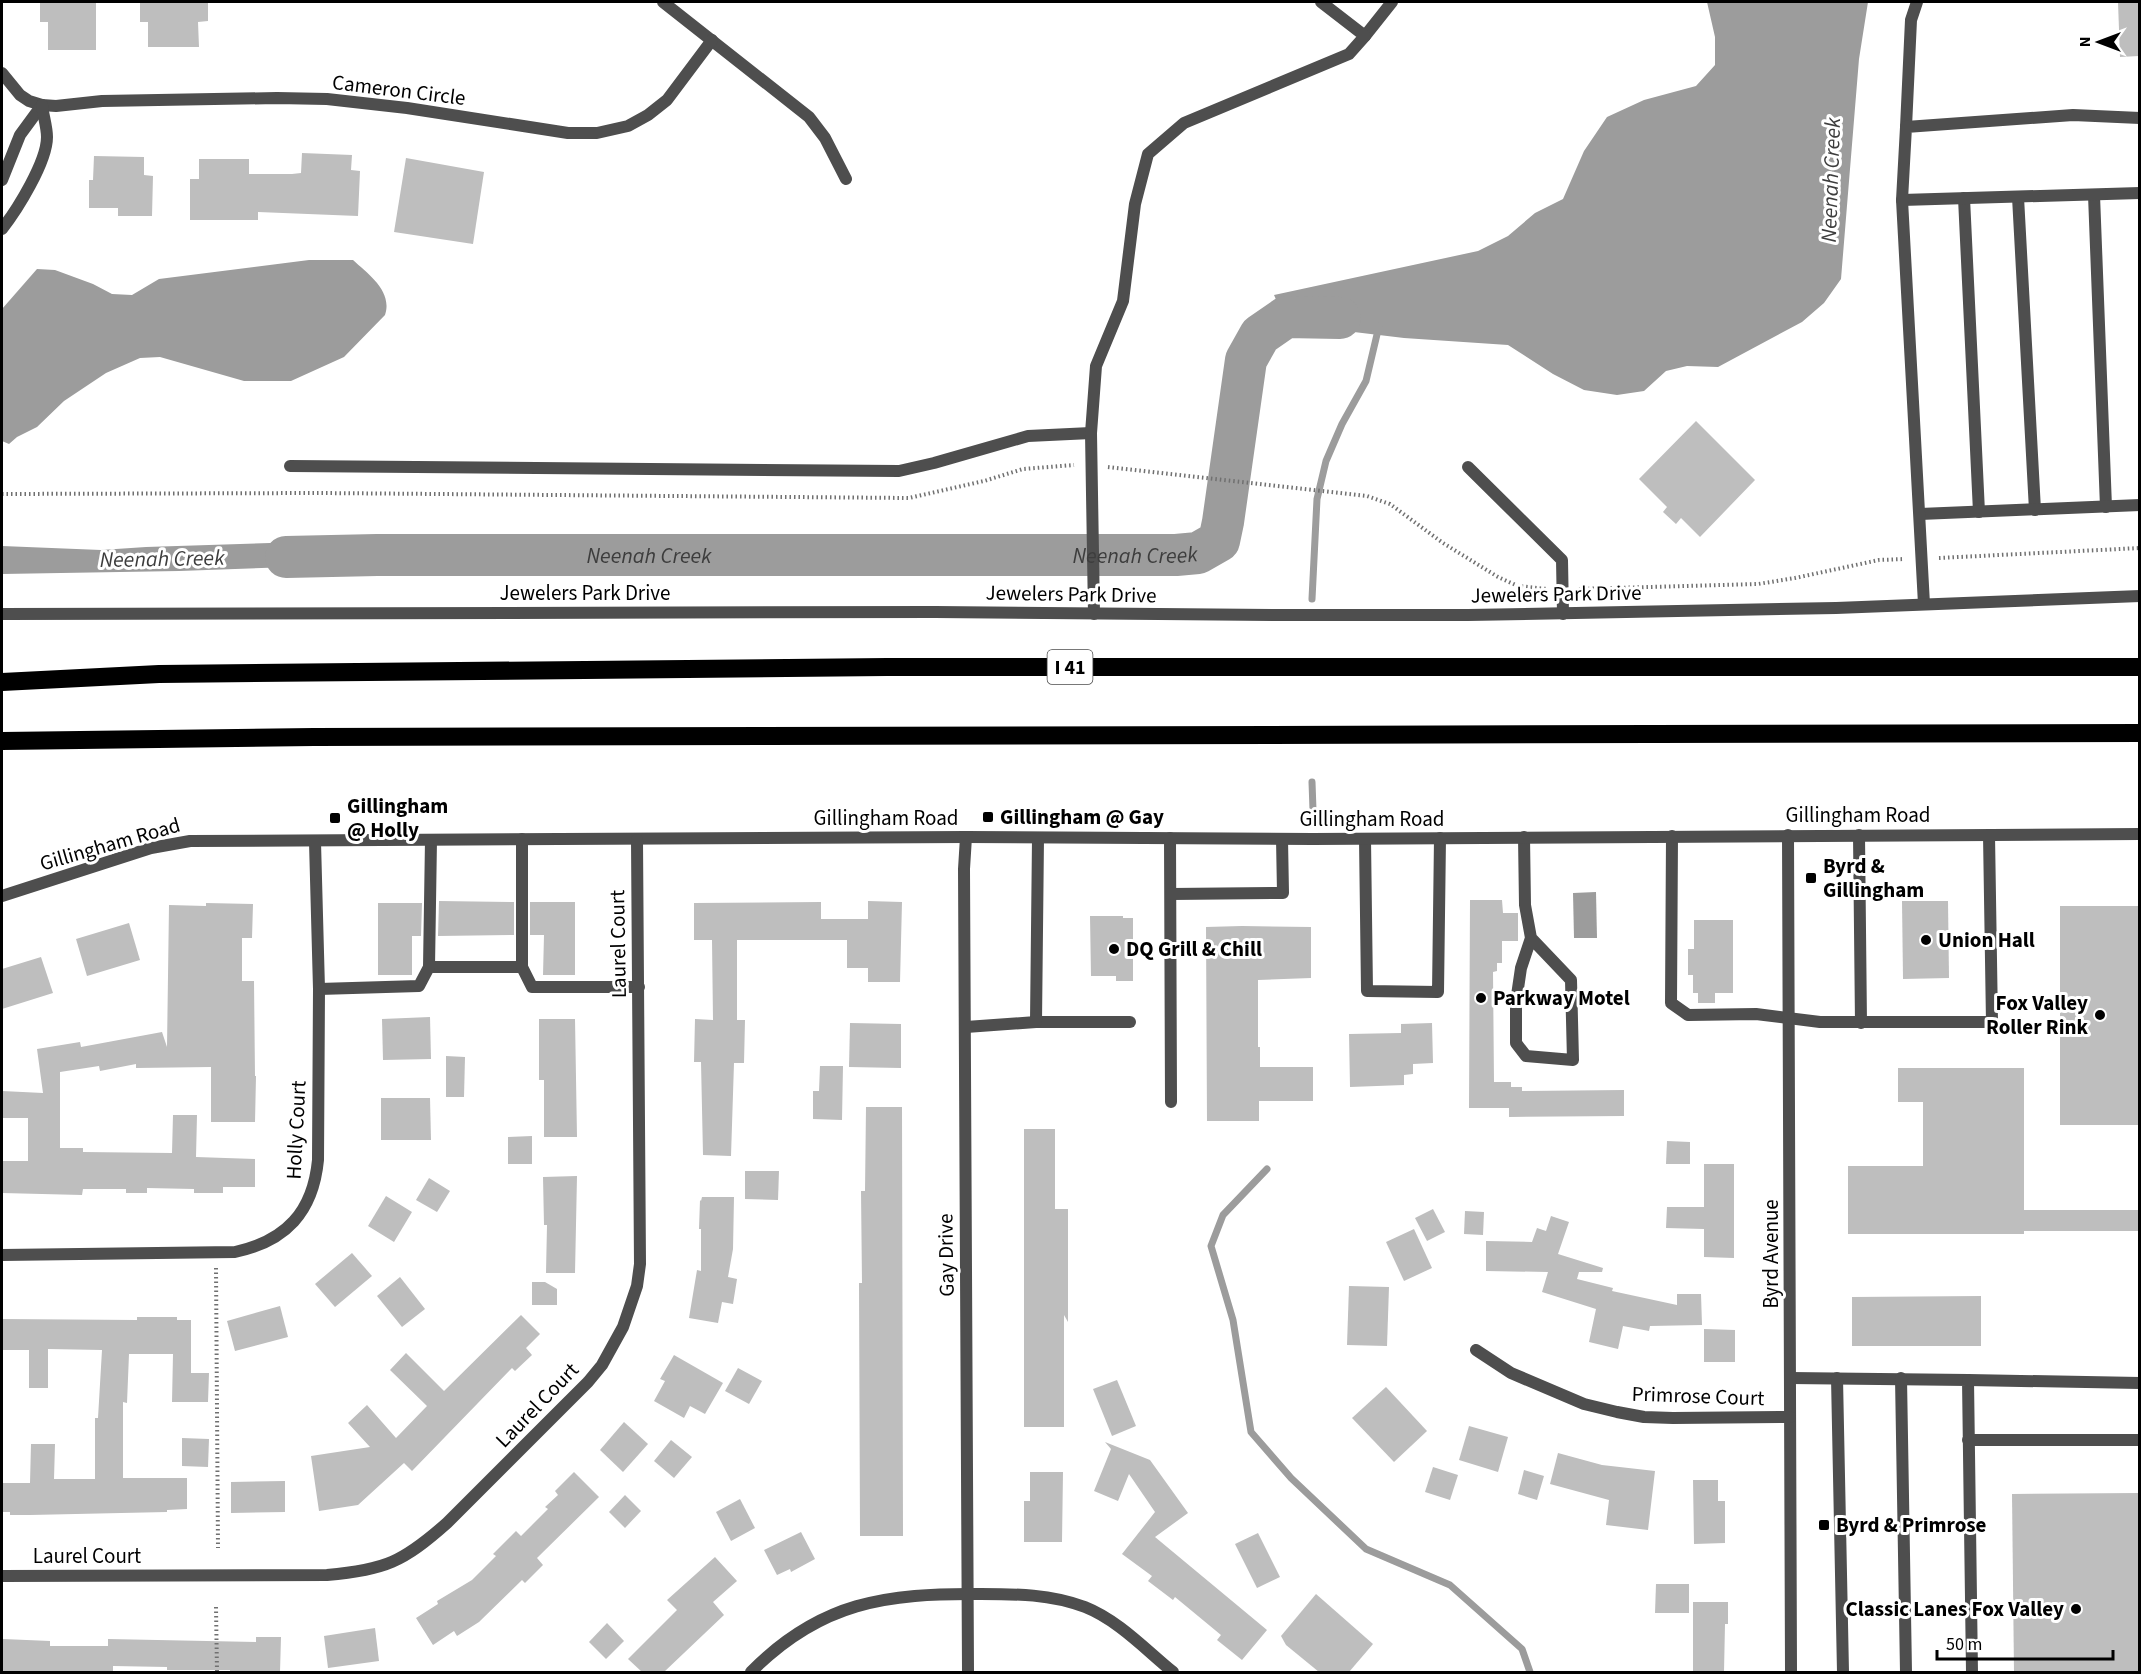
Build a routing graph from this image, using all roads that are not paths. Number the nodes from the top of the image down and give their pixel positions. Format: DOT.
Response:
graph roads {
  1 [pos="663,2"];
  2 [pos="1321,2"];
  3 [pos="1392,2"];
  4 [pos="1917,2"];
  5 [pos="1365,36"];
  6 [pos="712,40"];
  7 [pos="2,73"];
  8 [pos="42,105"];
  9 [pos="2139,118"];
  10 [pos="1906,127"];
  11 [pos="846,179"];
  12 [pos="2,180"];
  13 [pos="2139,193"];
  14 [pos="2094,195"];
  15 [pos="2018,197"];
  16 [pos="1964,198"];
  17 [pos="1902,200"];
  18 [pos="2,229"];
  19 [pos="1091,433"];
  20 [pos="290,466"];
  21 [pos="1468,467"];
  22 [pos="2139,505"];
  23 [pos="2106,507"];
  24 [pos="2036,510"];
  25 [pos="1979,512"];
  26 [pos="1920,514"];
  27 [pos="2139,596"];
  28 [pos="1924,604"];
  29 [pos="2,614"];
  30 [pos="1094,614"];
  31 [pos="1563,614"];
  32 [pos="2139,667"];
  33 [pos="2,681"];
  34 [pos="2139,733"];
  35 [pos="2,741"];
  36 [pos="2139,834"];
  37 [pos="1788,835"];
  38 [pos="1859,835"];
  39 [pos="1989,835"];
  40 [pos="1672,836"];
  41 [pos="966,837"];
  42 [pos="1524,837"];
  43 [pos="1038,838"];
  44 [pos="1170,838"];
  45 [pos="1440,838"];
  46 [pos="522,839"];
  47 [pos="1282,839"];
  48 [pos="1365,839"];
  49 [pos="430,840"];
  50 [pos="637,840"];
  51 [pos="315,842"];
  52 [pos="1171,894"];
  53 [pos="2,896"];
  54 [pos="1531,938"];
  55 [pos="429,967"];
  56 [pos="522,968"];
  57 [pos="639,987"];
  58 [pos="319,989"];
  59 [pos="1789,1017"];
  60 [pos="1036,1022"];
  61 [pos="1130,1022"];
  62 [pos="1861,1023"];
  63 [pos="966,1027"];
  64 [pos="1171,1102"];
  65 [pos="2,1255"];
  66 [pos="1476,1350"];
  67 [pos="1790,1378"];
  68 [pos="1837,1378"];
  69 [pos="1901,1378"];
  70 [pos="1968,1380"];
  71 [pos="2139,1383"];
  72 [pos="1790,1417"];
  73 [pos="1968,1440"];
  74 [pos="2139,1440"];
  75 [pos="2,1576"];
  76 [pos="968,1594"];
  77 [pos="751,1672"];
  78 [pos="968,1672"];
  79 [pos="1173,1672"];
  80 [pos="1791,1672"];
  81 [pos="1843,1672"];
  82 [pos="1906,1672"];
  83 [pos="1972,1672"];
  1 -- 6 [label="street"];
  2 -- 5 [label="street"];
  3 -- 5 [label="street"];
  4 -- 10 [label="street"];
  5 -- 19 [label="street"];
  6 -- 8 [label="street, Cameron Circle"];
  6 -- 11 [label="street"];
  7 -- 8 [label="street, Cameron Circle"];
  8 -- 12 [label="street"];
  8 -- 18 [label="street"];
  9 -- 10 [label="street"];
  10 -- 17 [label="street"];
  13 -- 14 [label="street"];
  14 -- 15 [label="street"];
  14 -- 23 [label="street"];
  15 -- 16 [label="street"];
  15 -- 24 [label="street"];
  16 -- 17 [label="street"];
  16 -- 25 [label="street"];
  17 -- 26 [label="street"];
  19 -- 20 [label="street"];
  19 -- 30 [label="street"];
  21 -- 31 [label="street"];
  22 -- 23 [label="street"];
  23 -- 24 [label="street"];
  24 -- 25 [label="street"];
  25 -- 26 [label="street"];
  26 -- 28 [label="street"];
  27 -- 28 [label="street, Jewelers Park Drive"];
  28 -- 31 [label="street, Jewelers Park Drive"];
  29 -- 30 [label="street, Jewelers Park Drive"];
  30 -- 31 [label="street, Jewelers Park Drive"];
  32 -- 33 [label="highway, I 41"];
  34 -- 35 [label="highway"];
  36 -- 39 [label="street, Gillingham Road"];
  37 -- 38 [label="street, Gillingham Road"];
  37 -- 40 [label="street, Gillingham Road"];
  37 -- 59 [label="street, Byrd Avenue"];
  38 -- 39 [label="street, Gillingham Road"];
  38 -- 62 [label="street"];
  39 -- 62 [label="street"];
  40 -- 42 [label="street, Gillingham Road"];
  40 -- 59 [label="street"];
  41 -- 43 [label="street, Gillingham Road"];
  41 -- 50 [label="street, Gillingham Road"];
  41 -- 63 [label="street, Gay Drive"];
  42 -- 45 [label="street, Gillingham Road"];
  42 -- 54 [label="street"];
  43 -- 44 [label="street, Gillingham Road"];
  43 -- 60 [label="street"];
  44 -- 47 [label="street, Gillingham Road"];
  44 -- 52 [label="street"];
  45 -- 48 [label="street, Gillingham Road"];
  45 -- 48 [label="street"];
  46 -- 49 [label="street, Gillingham Road"];
  46 -- 50 [label="street, Gillingham Road"];
  46 -- 56 [label="street"];
  47 -- 48 [label="street, Gillingham Road"];
  47 -- 52 [label="street"];
  49 -- 51 [label="street, Gillingham Road"];
  49 -- 55 [label="street"];
  50 -- 57 [label="street, Laurel Court"];
  51 -- 53 [label="street, Gillingham Road"];
  51 -- 58 [label="street, Holly Court"];
  52 -- 64 [label="street"];
  54 -- 54 [label="street"];
  55 -- 56 [label="street"];
  55 -- 58 [label="street"];
  56 -- 57 [label="street"];
  57 -- 75 [label="street, Laurel Court"];
  58 -- 65 [label="street, Holly Court"];
  59 -- 62 [label="street"];
  59 -- 67 [label="street, Byrd Avenue"];
  60 -- 61 [label="street"];
  60 -- 63 [label="street"];
  63 -- 76 [label="street, Gay Drive"];
  66 -- 72 [label="street, Primrose Court"];
  67 -- 68 [label="street"];
  67 -- 72 [label="street, Byrd Avenue"];
  68 -- 69 [label="street"];
  68 -- 81 [label="street"];
  69 -- 70 [label="street"];
  69 -- 82 [label="street"];
  70 -- 71 [label="street"];
  70 -- 73 [label="street"];
  72 -- 80 [label="street, Byrd Avenue"];
  73 -- 74 [label="street"];
  73 -- 83 [label="street"];
  76 -- 77 [label="street"];
  76 -- 78 [label="street, Gay Drive"];
  76 -- 79 [label="street"];
}
